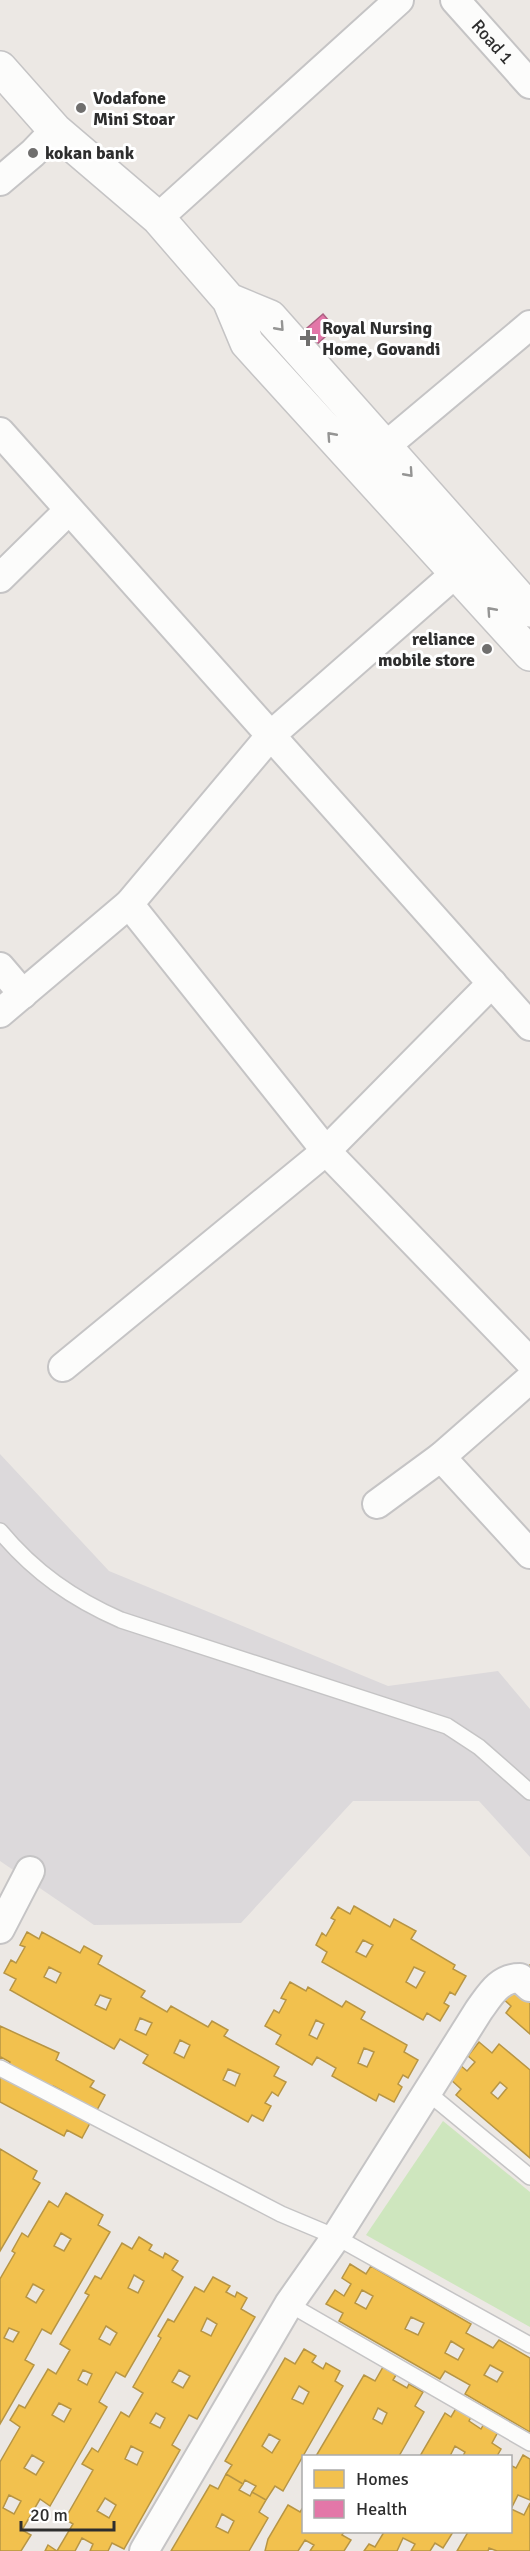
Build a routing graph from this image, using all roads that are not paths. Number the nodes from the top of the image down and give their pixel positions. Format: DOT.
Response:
graph roads {
  1 [pos="399,0"];
  2 [pos="455,0"];
  3 [pos="0,68"];
  4 [pos="530,84"];
  5 [pos="55,130"];
  6 [pos="0,180"];
  7 [pos="158,218"];
  8 [pos="230,300"];
  9 [pos="530,325"];
  10 [pos="0,432"];
  11 [pos="384,446"];
  12 [pos="360,467"];
  13 [pos="69,510"];
  14 [pos="468,563"];
  15 [pos="0,578"];
  16 [pos="530,610"];
  17 [pos="530,654"];
  18 [pos="271,735"];
  19 [pos="129,904"];
  20 [pos="0,967"];
  21 [pos="492,983"];
  22 [pos="23,994"];
  23 [pos="0,1013"];
  24 [pos="530,1026"];
  25 [pos="326,1150"];
  26 [pos="530,1362"];
  27 [pos="63,1366"];
  28 [pos="530,1379"];
  29 [pos="441,1457"];
  30 [pos="377,1504"];
  31 [pos="0,1531"];
  32 [pos="530,1554"];
  33 [pos="530,1792"];
  34 [pos="30,1871"];
  35 [pos="0,1929"];
  36 [pos="530,1987"];
  37 [pos="0,2068"];
  38 [pos="428,2092"];
  39 [pos="530,2177"];
  40 [pos="336,2237"];
  41 [pos="289,2304"];
  42 [pos="530,2345"];
  43 [pos="530,2443"];
  44 [pos="144,2551"];
  1 -- 7 [label="street"];
  2 -- 4 [label="street, Road 1"];
  3 -- 5 [label="street"];
  5 -- 6 [label="street"];
  5 -- 7 [label="street"];
  7 -- 8 [label="street"];
  8 -- 11 [label="street, one-way"];
  12 -- 8 [label="street, one-way"];
  9 -- 11 [label="street"];
  10 -- 13 [label="street"];
  11 -- 12 [label="street"];
  11 -- 14 [label="street, one-way"];
  12 -- 14 [label="street"];
  13 -- 15 [label="street"];
  13 -- 18 [label="street"];
  14 -- 16 [label="street"];
  17 -- 14 [label="street, one-way"];
  14 -- 18 [label="street"];
  18 -- 19 [label="street"];
  18 -- 21 [label="street"];
  19 -- 22 [label="street"];
  19 -- 25 [label="street"];
  20 -- 22 [label="street"];
  21 -- 24 [label="street"];
  21 -- 25 [label="street"];
  22 -- 23 [label="street"];
  25 -- 26 [label="street"];
  25 -- 27 [label="street"];
  28 -- 29 [label="street"];
  29 -- 30 [label="street"];
  29 -- 32 [label="street"];
  31 -- 33 [label="lane"];
  34 -- 35 [label="street"];
  36 -- 38 [label="street"];
  37 -- 40 [label="lane"];
  38 -- 39 [label="lane"];
  38 -- 40 [label="street"];
  40 -- 41 [label="street"];
  40 -- 42 [label="lane"];
  41 -- 43 [label="lane"];
  41 -- 44 [label="street"];
}
